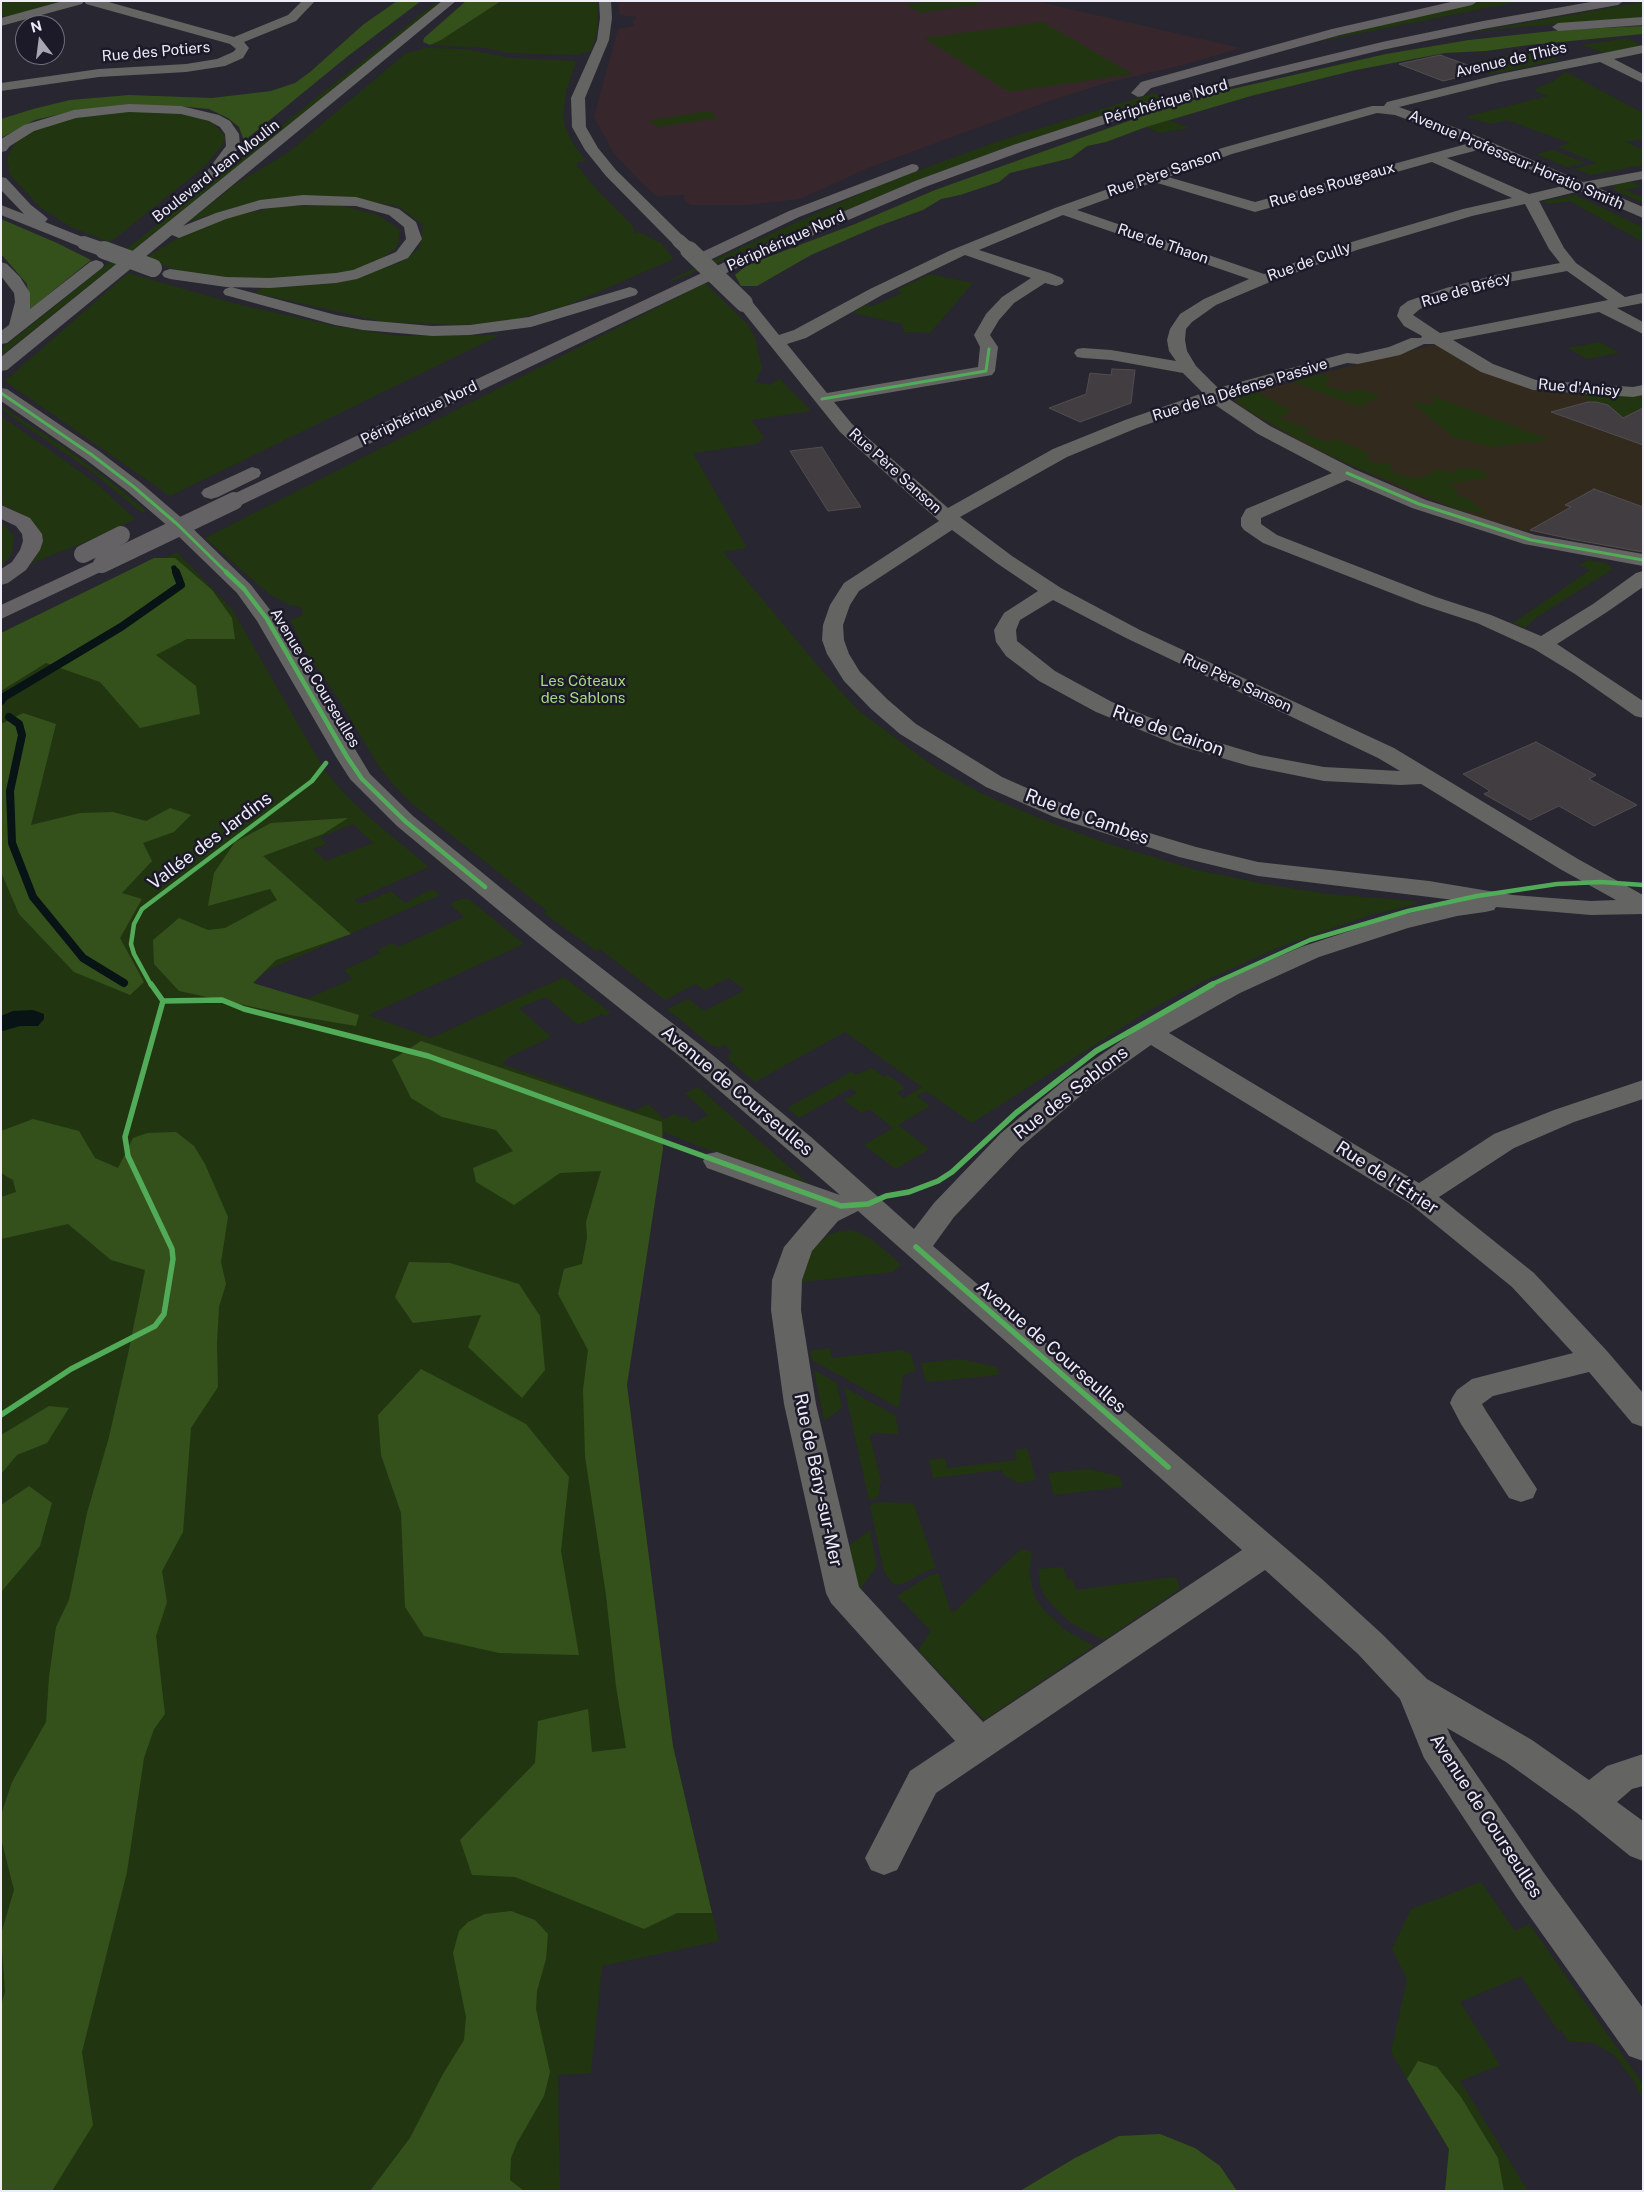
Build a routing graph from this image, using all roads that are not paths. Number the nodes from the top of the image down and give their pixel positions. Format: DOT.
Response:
graph roads {
  1 [pos="78,1"];
  2 [pos="90,1"];
  3 [pos="309,1"];
  4 [pos="431,1"];
  5 [pos="450,1"];
  6 [pos="604,1"];
  7 [pos="1472,1"];
  8 [pos="1544,1"];
  9 [pos="1618,1"];
  10 [pos="1640,21"];
  11 [pos="1,22"];
  12 [pos="235,41"];
  13 [pos="1643,49"];
  14 [pos="1601,57"];
  15 [pos="1280,71"];
  16 [pos="1643,79"];
  17 [pos="328,83"];
  18 [pos="1,88"];
  19 [pos="1138,93"];
  20 [pos="1121,98"];
  21 [pos="1388,109"];
  22 [pos="1483,144"];
  23 [pos="250,145"];
  24 [pos="1,148"];
  25 [pos="1432,157"];
  26 [pos="928,162"];
  27 [pos="1643,175"];
  28 [pos="1152,177"];
  29 [pos="1,181"];
  30 [pos="1584,186"];
  31 [pos="1528,199"];
  32 [pos="1,210"];
  33 [pos="1063,210"];
  34 [pos="1643,213"];
  35 [pos="55,231"];
  36 [pos="125,243"];
  37 [pos="965,250"];
  38 [pos="124,265"];
  39 [pos="1570,266"];
  40 [pos="1,267"];
  41 [pos="682,267"];
  42 [pos="170,274"];
  43 [pos="1044,276"];
  44 [pos="1264,279"];
  45 [pos="648,283"];
  46 [pos="630,292"];
  47 [pos="1643,298"];
  48 [pos="1622,302"];
  49 [pos="1601,306"];
  50 [pos="1010,322"];
  51 [pos="17,326"];
  52 [pos="1643,329"];
  53 [pos="1436,338"];
  54 [pos="1,339"];
  55 [pos="532,339"];
  56 [pos="776,342"];
  57 [pos="1083,353"];
  58 [pos="8,361"];
  59 [pos="1189,369"];
  60 [pos="1643,390"];
  61 [pos="1,393"];
  62 [pos="1213,395"];
  63 [pos="822,399"];
  64 [pos="263,468"];
  65 [pos="1348,473"];
  66 [pos="1,511"];
  67 [pos="949,519"];
  68 [pos="1642,574"];
  69 [pos="1,579"];
  70 [pos="1,592"];
  71 [pos="1054,592"];
  72 [pos="1,612"];
  73 [pos="1542,644"];
  74 [pos="1643,711"];
  75 [pos="1424,776"];
  76 [pos="1613,889"];
  77 [pos="1643,889"];
  78 [pos="1513,902"];
  79 [pos="1643,906"];
  80 [pos="1150,1033"];
  81 [pos="1643,1089"];
  82 [pos="717,1162"];
  83 [pos="1420,1196"];
  84 [pos="851,1202"];
  85 [pos="916,1247"];
  86 [pos="1596,1359"];
  87 [pos="1643,1416"];
  88 [pos="1521,1489"];
  89 [pos="1266,1552"];
  90 [pos="1414,1690"];
  91 [pos="980,1744"];
  92 [pos="1643,1770"];
  93 [pos="1590,1802"];
  94 [pos="1643,1844"];
  95 [pos="884,1858"];
  96 [pos="1643,2042"];
  1 -- 11 [label="street"];
  2 -- 12 [label="street"];
  3 -- 12 [label="street, Rue des Potiers"];
  4 -- 17 [label="main road"];
  5 -- 38 [label="main road"];
  6 -- 56 [label="street, bridge"];
  7 -- 19 [label="highway"];
  8 -- 19 [label="highway, Périphérique Nord"];
  9 -- 15 [label="highway, Périphérique Nord"];
  10 -- 15 [label="highway"];
  12 -- 18 [label="street, Rue des Potiers"];
  13 -- 14 [label="street, Avenue de Thiès"];
  14 -- 16 [label="street"];
  14 -- 21 [label="street, Avenue de Thiès"];
  15 -- 72 [label="highway, Périphérique Nord, bridge"];
  19 -- 20 [label="highway, Périphérique Nord"];
  21 -- 22 [label="street, Avenue Professeur Horatio Smith"];
  21 -- 28 [label="street, Rue Père Sanson"];
  22 -- 25 [label="street, Rue des Rougeaux"];
  22 -- 30 [label="street, Avenue Professeur Horatio Smith"];
  23 -- 24 [label="main road, Boulevard Jean Moulin"];
  25 -- 28 [label="street, Rue des Rougeaux"];
  25 -- 31 [label="street"];
  26 -- 41 [label="highway, Périphérique Nord"];
  27 -- 30 [label="street, Rue de Cully"];
  28 -- 33 [label="street, Rue Père Sanson"];
  29 -- 35 [label="main road"];
  30 -- 31 [label="street, Rue de Cully"];
  30 -- 34 [label="street, Avenue Professeur Horatio Smith"];
  31 -- 39 [label="street"];
  31 -- 44 [label="street, Rue de Cully"];
  32 -- 35 [label="main road"];
  33 -- 37 [label="street, Rue Père Sanson"];
  33 -- 44 [label="street, Rue de Thaon"];
  35 -- 42 [label="main road, bridge"];
  36 -- 51 [label="main road"];
  37 -- 43 [label="street"];
  37 -- 56 [label="street, Rue Père Sanson"];
  38 -- 42 [label="main road"];
  38 -- 58 [label="main road"];
  39 -- 48 [label="street"];
  39 -- 53 [label="street, Rue de Brécy"];
  40 -- 51 [label="main road"];
  42 -- 46 [label="main road"];
  43 -- 50 [label="street"];
  43 -- 63 [label="street"];
  44 -- 59 [label="street, Rue de Cully"];
  45 -- 46 [label="highway"];
  46 -- 55 [label="highway"];
  47 -- 48 [label="street, Rue de la Défense Passive"];
  48 -- 49 [label="street, Rue de la Défense Passive"];
  49 -- 52 [label="street"];
  49 -- 53 [label="street, Rue de la Défense Passive"];
  51 -- 54 [label="main road"];
  53 -- 60 [label="street, Rue d'Anisy"];
  53 -- 62 [label="street, Rue de la Défense Passive"];
  56 -- 63 [label="street, Rue Père Sanson"];
  57 -- 59 [label="street"];
  59 -- 62 [label="street, Rue de Cully"];
  61 -- 84 [label="street, Avenue de Courseulles"];
  62 -- 65 [label="street, Rue de Cully"];
  62 -- 67 [label="street, Rue de la Défense Passive"];
  63 -- 67 [label="street, Rue Père Sanson"];
  64 -- 70 [label="highway, bridge"];
  65 -- 68 [label="street, Rue de Cully"];
  65 -- 73 [label="street"];
  66 -- 69 [label="highway"];
  67 -- 71 [label="street, Rue Père Sanson"];
  67 -- 78 [label="street, Rue de Cambes"];
  68 -- 73 [label="street"];
  71 -- 75 [label="street, Rue Père Sanson"];
  71 -- 75 [label="street, Rue de Cairon"];
  73 -- 74 [label="street"];
  75 -- 76 [label="street, Rue Père Sanson"];
  76 -- 77 [label="street, Rue des Sablons"];
  76 -- 78 [label="street, Rue des Sablons"];
  76 -- 79 [label="street, Rue Père Sanson"];
  78 -- 79 [label="street, Rue des Sablons"];
  78 -- 80 [label="street, Rue des Sablons"];
  80 -- 83 [label="street, Rue de l'Étrier"];
  80 -- 85 [label="street, Rue des Sablons"];
  81 -- 83 [label="street"];
  82 -- 84 [label="street"];
  83 -- 86 [label="street, Rue de l'Étrier"];
  84 -- 85 [label="street, Avenue de Courseulles"];
  84 -- 91 [label="street, Rue de Bény-sur-Mer"];
  85 -- 89 [label="street, Avenue de Courseulles"];
  86 -- 87 [label="street, Rue de l'Étrier"];
  86 -- 88 [label="street"];
  89 -- 90 [label="street, Avenue de Courseulles"];
  89 -- 91 [label="street"];
  90 -- 93 [label="street"];
  90 -- 96 [label="street, Avenue de Courseulles"];
  91 -- 95 [label="street"];
  92 -- 93 [label="street"];
  93 -- 94 [label="street"];
}
